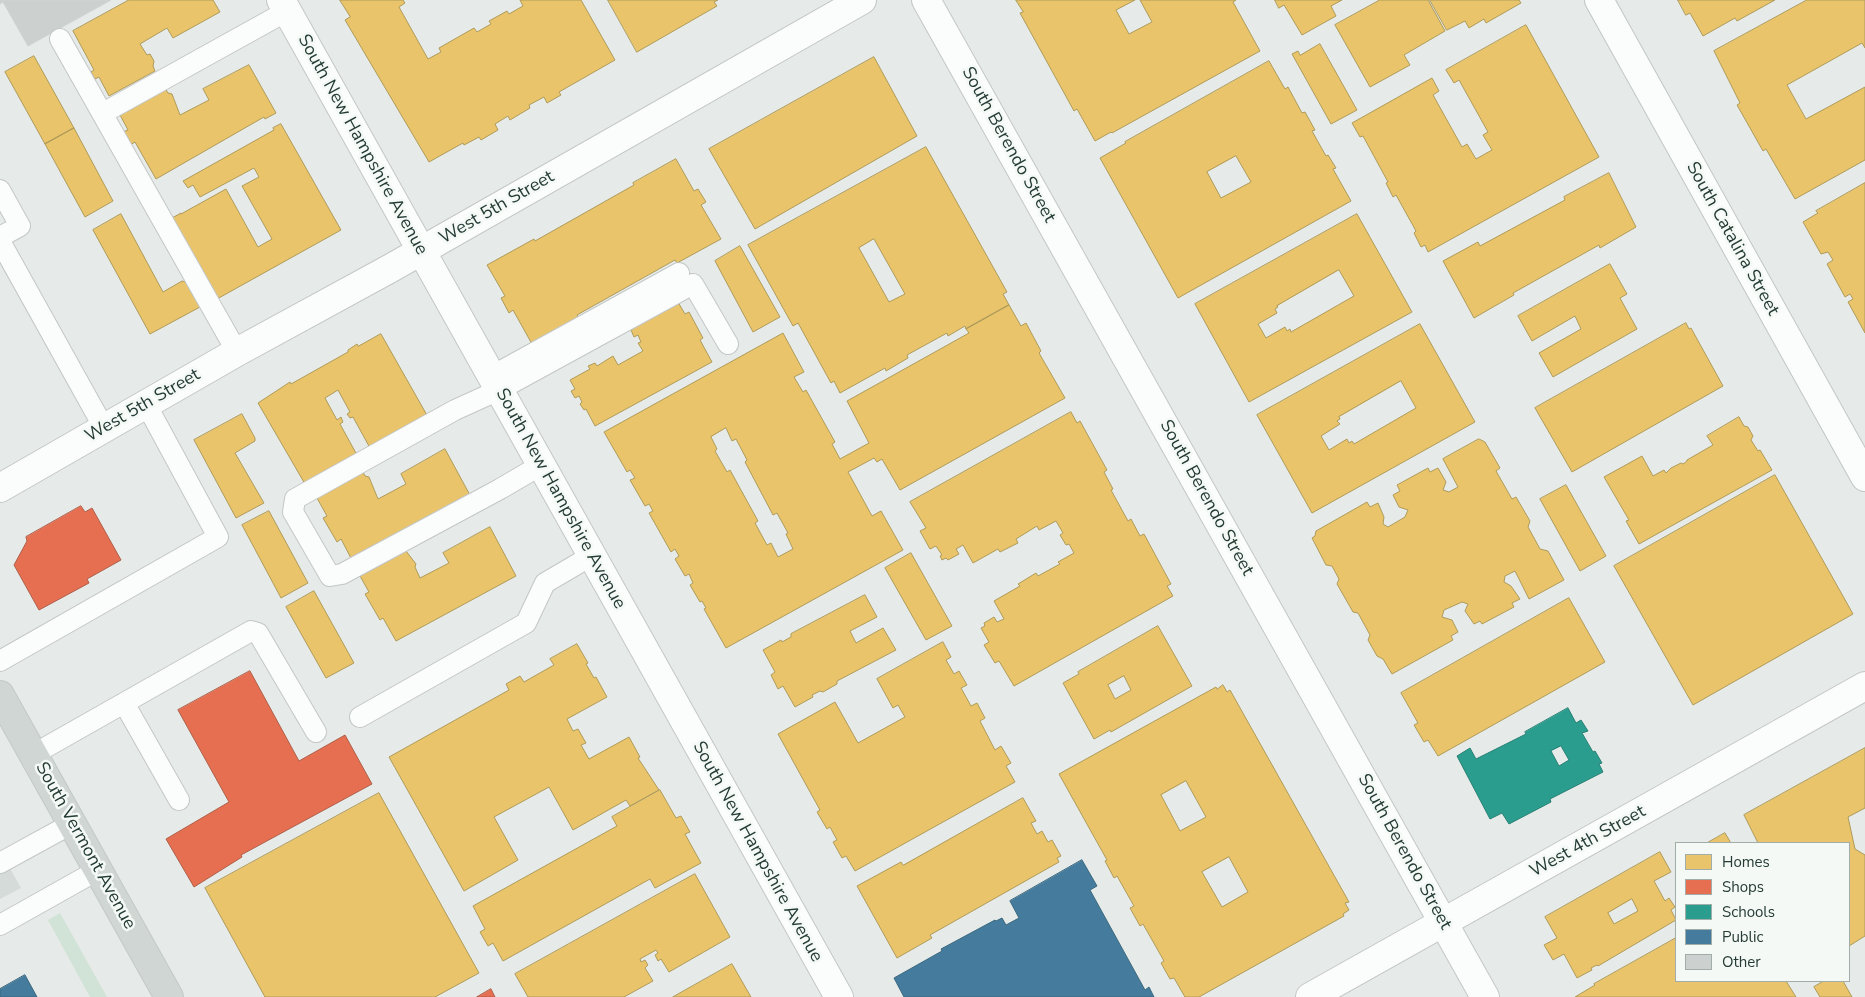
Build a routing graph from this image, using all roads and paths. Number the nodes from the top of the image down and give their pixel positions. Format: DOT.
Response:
graph roads {
  1 [pos="862,0"];
  2 [pos="926,0"];
  3 [pos="1599,0"];
  4 [pos="284,6"];
  5 [pos="60,39"];
  6 [pos="103,113"];
  7 [pos="0,190"];
  8 [pos="0,237"];
  9 [pos="0,241"];
  10 [pos="421,250"];
  11 [pos="679,272"];
  12 [pos="728,344"];
  13 [pos="237,352"];
  14 [pos="495,383"];
  15 [pos="146,404"];
  16 [pos="104,428"];
  17 [pos="541,465"];
  18 [pos="1865,478"];
  19 [pos="0,488"];
  20 [pos="591,556"];
  21 [pos="0,661"];
  22 [pos="1865,686"];
  23 [pos="0,695"];
  24 [pos="124,703"];
  25 [pos="360,717"];
  26 [pos="316,732"];
  27 [pos="34,754"];
  28 [pos="180,800"];
  29 [pos="73,823"];
  30 [pos="0,863"];
  31 [pos="98,870"];
  32 [pos="1444,923"];
  33 [pos="0,925"];
  34 [pos="169,997"];
  35 [pos="839,997"];
  36 [pos="1310,997"];
  37 [pos="1485,997"];
  1 -- 10 [label="street, West 5th Street"];
  2 -- 32 [label="street, South Berendo Street"];
  3 -- 18 [label="street, South Catalina Street"];
  4 -- 6 [label="lane"];
  4 -- 10 [label="street, South New Hampshire Avenue"];
  5 -- 6 [label="lane"];
  6 -- 13 [label="lane"];
  7 -- 8 [label="lane"];
  9 -- 16 [label="lane"];
  10 -- 13 [label="street, West 5th Street"];
  10 -- 14 [label="street, South New Hampshire Avenue"];
  11 -- 14 [label="lane"];
  12 -- 14 [label="lane"];
  13 -- 15 [label="street, West 5th Street"];
  14 -- 17 [label="street, South New Hampshire Avenue"];
  14 -- 17 [label="lane"];
  15 -- 16 [label="street, West 5th Street"];
  15 -- 21 [label="lane"];
  16 -- 19 [label="street, West 5th Street"];
  17 -- 20 [label="street, South New Hampshire Avenue"];
  20 -- 25 [label="lane"];
  20 -- 35 [label="street, South New Hampshire Avenue"];
  22 -- 32 [label="street, West 4th Street"];
  23 -- 27 [label="main road, South Vermont Avenue"];
  24 -- 26 [label="lane"];
  24 -- 27 [label="lane"];
  24 -- 28 [label="lane"];
  27 -- 29 [label="main road, South Vermont Avenue"];
  29 -- 30 [label="lane"];
  29 -- 31 [label="main road, South Vermont Avenue"];
  31 -- 33 [label="lane"];
  31 -- 34 [label="main road, South Vermont Avenue"];
  32 -- 36 [label="street, West 4th Street"];
  32 -- 37 [label="street, South Berendo Street"];
}
